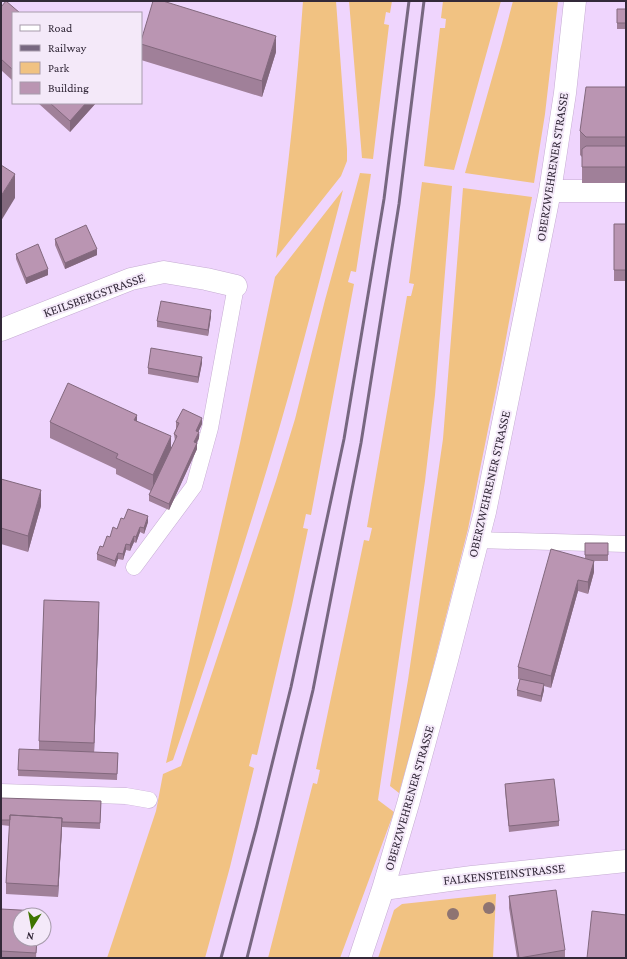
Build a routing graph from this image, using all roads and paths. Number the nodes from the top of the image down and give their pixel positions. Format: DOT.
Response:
graph roads {
  1 [pos="575,1"];
  2 [pos="550,191"];
  3 [pos="626,191"];
  4 [pos="236,286"];
  5 [pos="1,330"];
  6 [pos="477,540"];
  7 [pos="626,544"];
  8 [pos="134,567"];
  9 [pos="1,792"];
  10 [pos="149,800"];
  11 [pos="626,861"];
  12 [pos="383,889"];
  13 [pos="360,958"];
  1 -- 2 [label="street, OBERZWEHRENER STRASSE"];
  2 -- 3 [label="street"];
  2 -- 6 [label="street, OBERZWEHRENER STRASSE"];
  4 -- 5 [label="street, KEILSBERGSTRASSE"];
  4 -- 8 [label="lane"];
  6 -- 7 [label="lane"];
  6 -- 12 [label="street, OBERZWEHRENER STRASSE"];
  9 -- 10 [label="lane"];
  11 -- 12 [label="street, FALKENSTEINSTRASSE"];
  12 -- 13 [label="street, OBERZWEHRENER STRASSE"];
}
